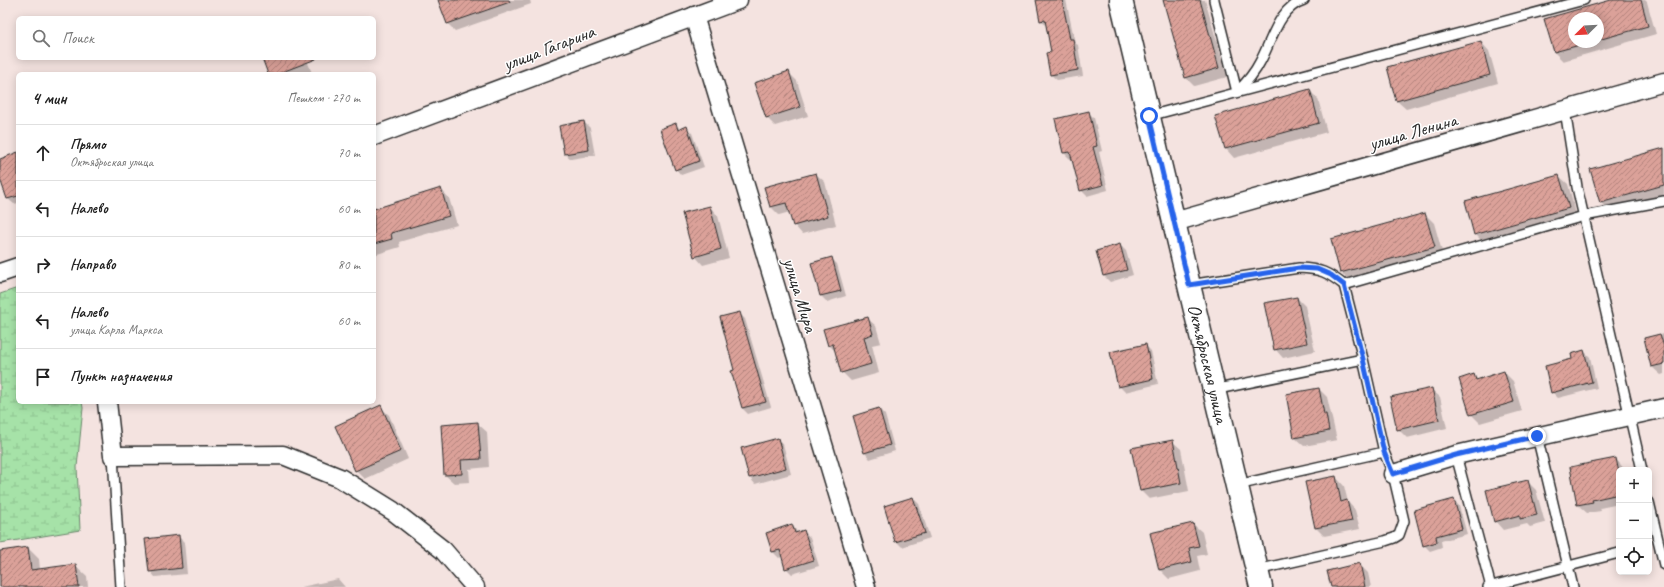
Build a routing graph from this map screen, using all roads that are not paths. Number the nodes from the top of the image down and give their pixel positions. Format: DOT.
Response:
graph roads {
  1 [pos="738,0"];
  2 [pos="1121,0"];
  3 [pos="1214,0"];
  4 [pos="1304,0"];
  5 [pos="1584,0"];
  6 [pos="694,16"];
  7 [pos="1664,82"];
  8 [pos="1237,92"];
  9 [pos="1565,110"];
  10 [pos="1149,116"];
  11 [pos="376,135"];
  12 [pos="1664,201"];
  13 [pos="1584,216"];
  14 [pos="1174,222"];
  15 [pos="16,268"];
  16 [pos="0,273"];
  17 [pos="1189,285"];
  18 [pos="1344,285"];
  19 [pos="1363,359"];
  20 [pos="1213,390"];
  21 [pos="107,404"];
  22 [pos="1664,408"];
  23 [pos="1630,416"];
  24 [pos="1537,436"];
  25 [pos="1384,452"];
  26 [pos="1456,455"];
  27 [pos="113,456"];
  28 [pos="1641,467"];
  29 [pos="1393,474"];
  30 [pos="1237,485"];
  31 [pos="1649,503"];
  32 [pos="1654,544"];
  33 [pos="1616,554"];
  34 [pos="1664,565"];
  35 [pos="1568,566"];
  36 [pos="1259,579"];
  37 [pos="121,587"];
  38 [pos="475,587"];
  39 [pos="866,587"];
  40 [pos="1490,587"];
  41 [pos="1574,587"];
  1 -- 6 [label="street, улица Гагарина"];
  2 -- 10 [label="street, Октябрьская улица"];
  3 -- 8 [label="lane"];
  4 -- 8 [label="lane"];
  5 -- 8 [label="lane"];
  6 -- 11 [label="street, улица Гагарина"];
  6 -- 39 [label="street, улица Мира"];
  7 -- 9 [label="street, улица Ленина"];
  8 -- 10 [label="lane"];
  9 -- 13 [label="lane"];
  9 -- 14 [label="street, улица Ленина"];
  10 -- 14 [label="street, Октябрьская улица"];
  12 -- 13 [label="lane"];
  13 -- 18 [label="lane"];
  13 -- 23 [label="lane"];
  14 -- 17 [label="street, Октябрьская улица"];
  15 -- 16 [label="street"];
  17 -- 18 [label="lane"];
  17 -- 20 [label="street, Октябрьская улица"];
  18 -- 19 [label="lane"];
  19 -- 20 [label="lane"];
  19 -- 25 [label="lane"];
  20 -- 30 [label="street, Октябрьская улица"];
  21 -- 27 [label="street"];
  22 -- 23 [label="street"];
  23 -- 24 [label="street"];
  23 -- 28 [label="lane"];
  24 -- 26 [label="street"];
  24 -- 35 [label="lane"];
  25 -- 29 [label="lane"];
  25 -- 30 [label="lane"];
  26 -- 29 [label="street"];
  26 -- 40 [label="lane"];
  27 -- 37 [label="lane"];
  27 -- 38 [label="street"];
  29 -- 36 [label="lane"];
  30 -- 36 [label="street, Октябрьская улица"];
  31 -- 32 [label="lane"];
  32 -- 34 [label="lane"];
  33 -- 35 [label="lane"];
  35 -- 40 [label="lane"];
  35 -- 41 [label="lane"];
}
